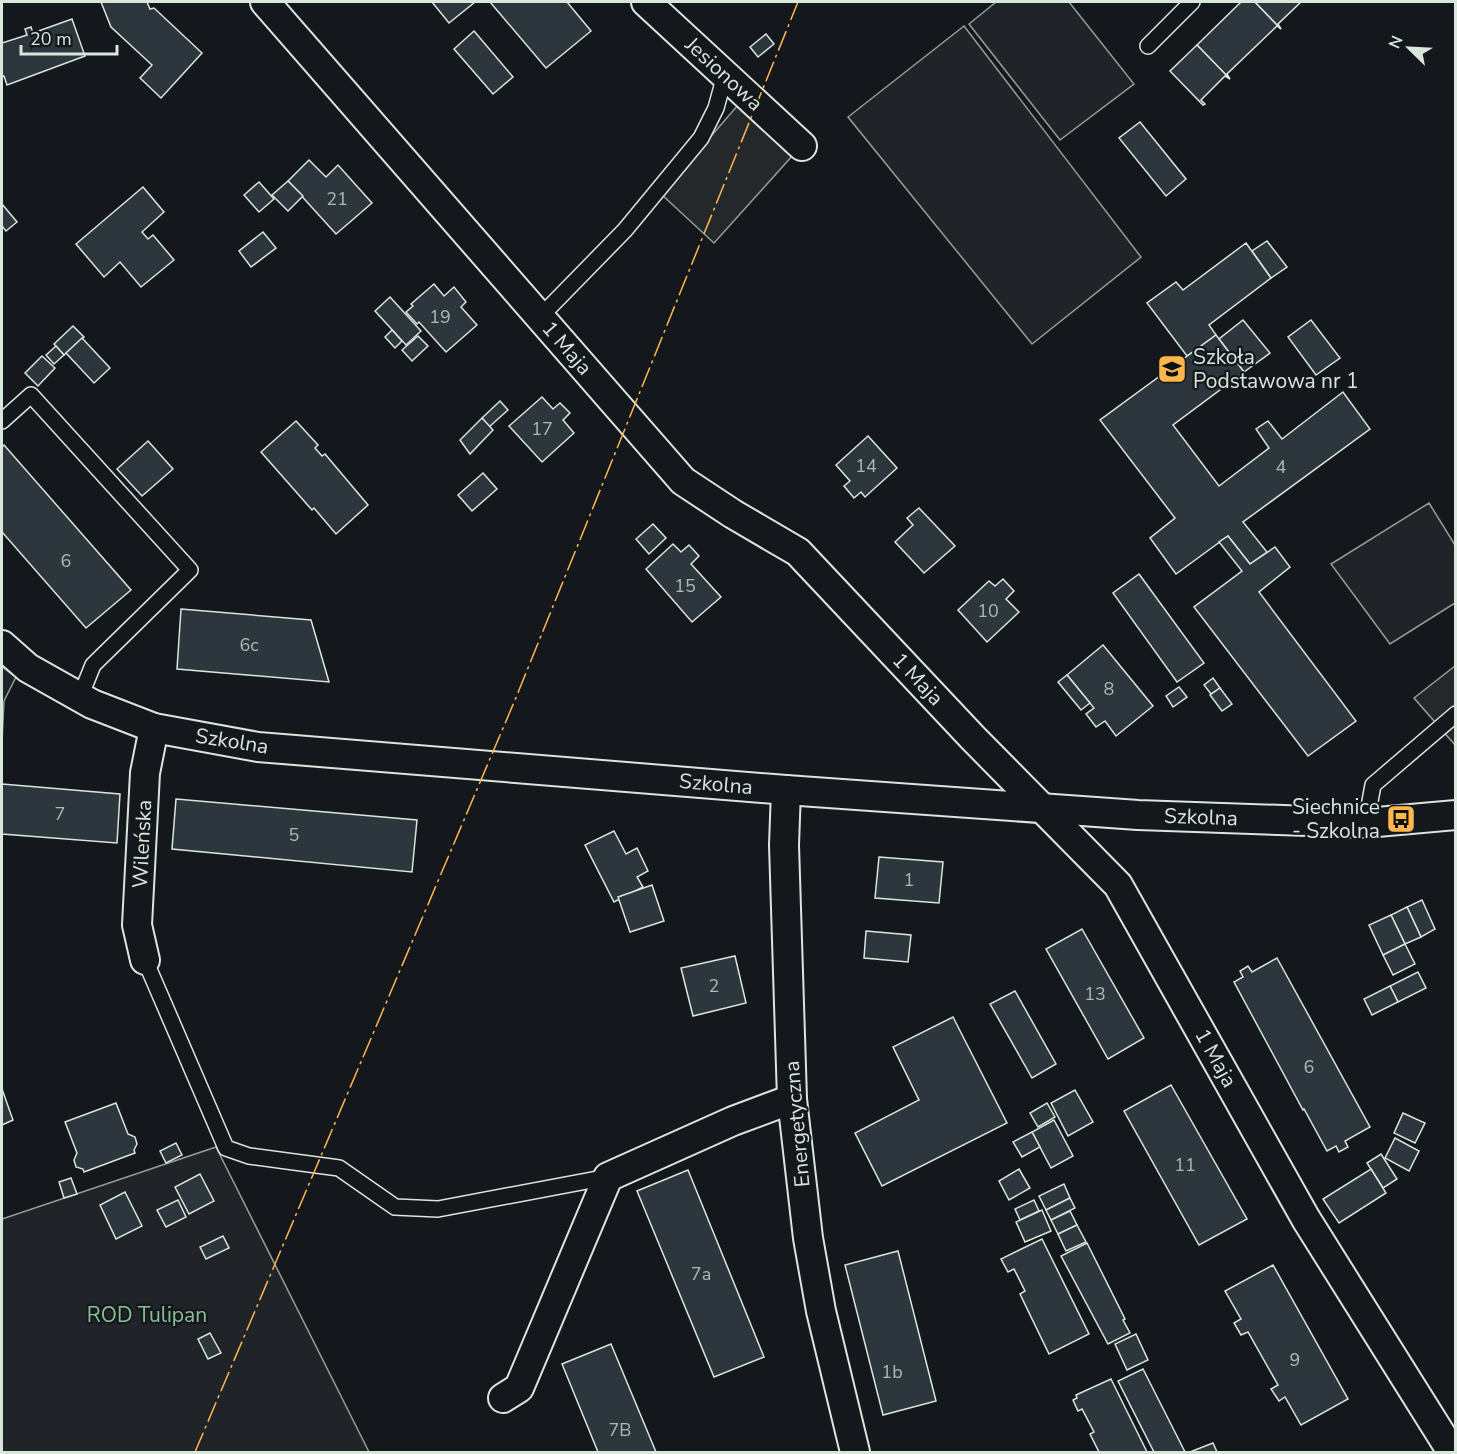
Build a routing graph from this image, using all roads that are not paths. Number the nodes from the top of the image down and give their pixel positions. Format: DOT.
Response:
graph roads {
  1 [pos="265,2"];
  2 [pos="646,2"];
  3 [pos="1192,2"];
  4 [pos="1148,46"];
  5 [pos="725,75"];
  6 [pos="801,146"];
  7 [pos="540,317"];
  8 [pos="2,422"];
  9 [pos="2,645"];
  10 [pos="80,697"];
  11 [pos="1455,714"];
  12 [pos="154,728"];
  13 [pos="786,790"];
  14 [pos="1044,809"];
  15 [pos="1455,815"];
  16 [pos="1366,823"];
  17 [pos="145,960"];
  18 [pos="792,1099"];
  19 [pos="608,1177"];
  20 [pos="502,1398"];
  21 [pos="855,1452"];
  22 [pos="1452,1452"];
  1 -- 7 [label="street, 1 Maja"];
  2 -- 5 [label="street, Jesionowa"];
  3 -- 4 [label="lane"];
  5 -- 6 [label="street, Jesionowa"];
  5 -- 7 [label="lane"];
  7 -- 14 [label="street, 1 Maja"];
  8 -- 10 [label="lane"];
  9 -- 10 [label="street, Szkolna"];
  10 -- 12 [label="street, Szkolna"];
  11 -- 16 [label="lane"];
  12 -- 13 [label="street, Szkolna"];
  12 -- 17 [label="street, Wileńska"];
  13 -- 14 [label="street, Szkolna"];
  13 -- 18 [label="street, Energetyczna"];
  14 -- 16 [label="street, Szkolna"];
  14 -- 22 [label="street, 1 Maja"];
  15 -- 16 [label="street, Szkolna"];
  17 -- 19 [label="lane"];
  18 -- 19 [label="street"];
  18 -- 21 [label="street, Energetyczna"];
  19 -- 20 [label="street"];
}
